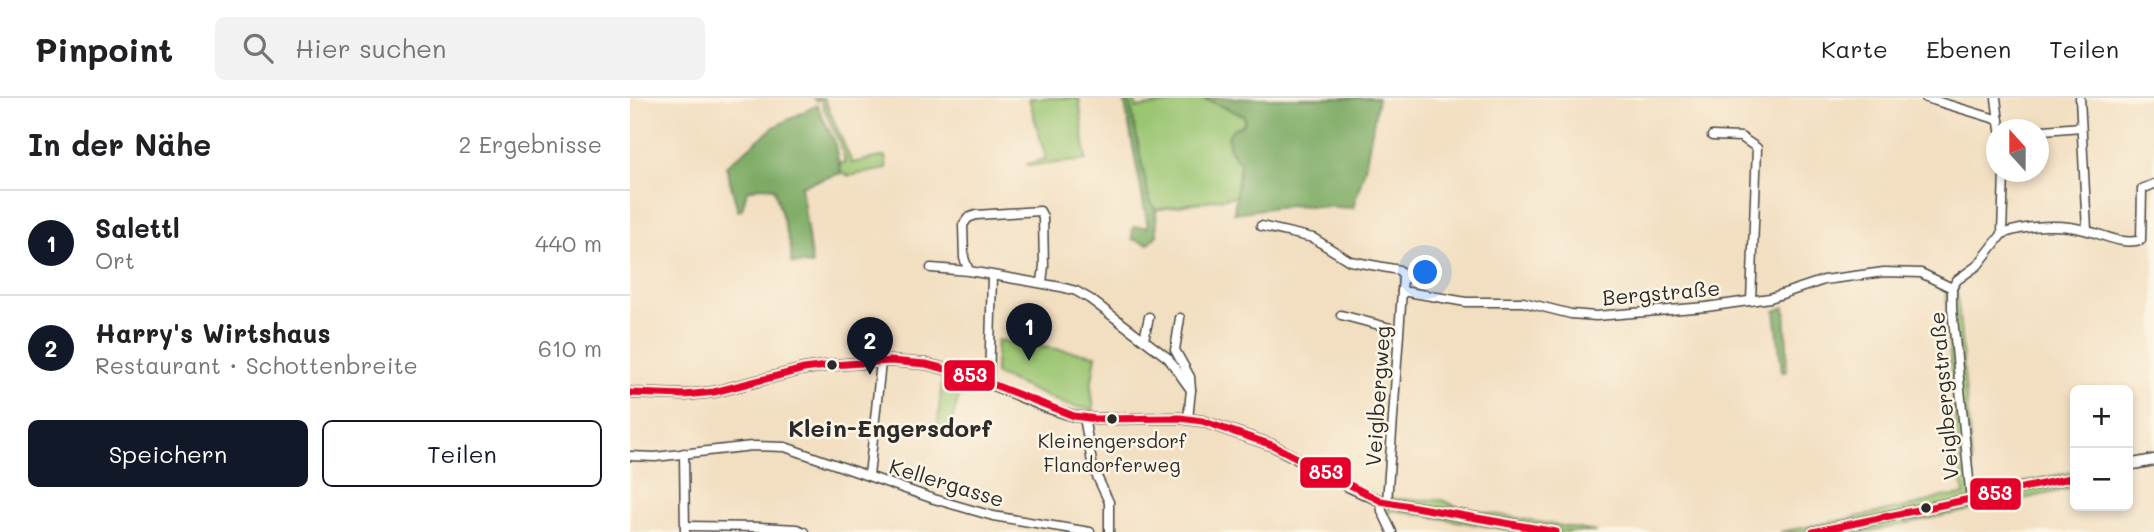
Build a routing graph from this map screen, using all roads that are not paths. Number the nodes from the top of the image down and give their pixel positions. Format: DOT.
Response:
graph roads {
  1 [pos="1926,98"];
  2 [pos="1996,98"];
  3 [pos="2080,98"];
  4 [pos="1999,119"];
  5 [pos="1986,120"];
  6 [pos="2081,127"];
  7 [pos="2049,130"];
  8 [pos="1712,136"];
  9 [pos="2004,182"];
  10 [pos="2154,184"];
  11 [pos="1261,226"];
  12 [pos="2087,230"];
  13 [pos="2002,234"];
  14 [pos="931,268"];
  15 [pos="969,271"];
  16 [pos="992,277"];
  17 [pos="1042,282"];
  18 [pos="1952,288"];
  19 [pos="1402,291"];
  20 [pos="1752,300"];
  21 [pos="1341,315"];
  22 [pos="1149,317"];
  23 [pos="1180,318"];
  24 [pos="1398,330"];
  25 [pos="1144,339"];
  26 [pos="881,362"];
  27 [pos="989,383"];
  28 [pos="1191,390"];
  29 [pos="630,393"];
  30 [pos="1084,417"];
  31 [pos="1188,419"];
  32 [pos="684,453"];
  33 [pos="630,456"];
  34 [pos="2154,460"];
  35 [pos="2133,464"];
  36 [pos="869,476"];
  37 [pos="2070,478"];
  38 [pos="1970,500"];
  39 [pos="1384,502"];
  40 [pos="1033,528"];
  41 [pos="685,529"];
  42 [pos="804,532"];
  43 [pos="1090,532"];
  44 [pos="1109,532"];
  45 [pos="1392,532"];
  46 [pos="1556,532"];
  47 [pos="1813,532"];
  1 -- 5 [label="street"];
  2 -- 4 [label="street"];
  3 -- 6 [label="street"];
  6 -- 7 [label="street"];
  6 -- 12 [label="street"];
  8 -- 20 [label="street"];
  9 -- 13 [label="street"];
  10 -- 12 [label="street"];
  11 -- 19 [label="street"];
  12 -- 13 [label="street"];
  13 -- 18 [label="street"];
  14 -- 15 [label="street"];
  15 -- 16 [label="street"];
  15 -- 17 [label="street"];
  16 -- 17 [label="street"];
  16 -- 27 [label="street"];
  17 -- 25 [label="street"];
  18 -- 20 [label="street, Bergstraße"];
  18 -- 38 [label="street, Veiglbergstraße"];
  19 -- 20 [label="street, Bergstraße"];
  19 -- 24 [label="street, Veiglbergweg"];
  21 -- 24 [label="street"];
  22 -- 25 [label="street"];
  23 -- 28 [label="street"];
  24 -- 39 [label="street, Veiglbergweg"];
  25 -- 28 [label="street"];
  26 -- 27 [label="main road"];
  26 -- 29 [label="main road"];
  26 -- 36 [label="street"];
  27 -- 30 [label="main road"];
  28 -- 31 [label="street"];
  30 -- 31 [label="main road"];
  30 -- 44 [label="street"];
  31 -- 39 [label="main road"];
  32 -- 33 [label="street, Kellergasse"];
  32 -- 36 [label="street, Kellergasse"];
  32 -- 41 [label="street"];
  34 -- 35 [label="main road"];
  36 -- 40 [label="street, Kellergasse"];
  37 -- 38 [label="main road"];
  38 -- 47 [label="main road"];
  39 -- 45 [label="street"];
  39 -- 46 [label="main road"];
  40 -- 43 [label="street, Kellergasse"];
  41 -- 42 [label="street"];
}
